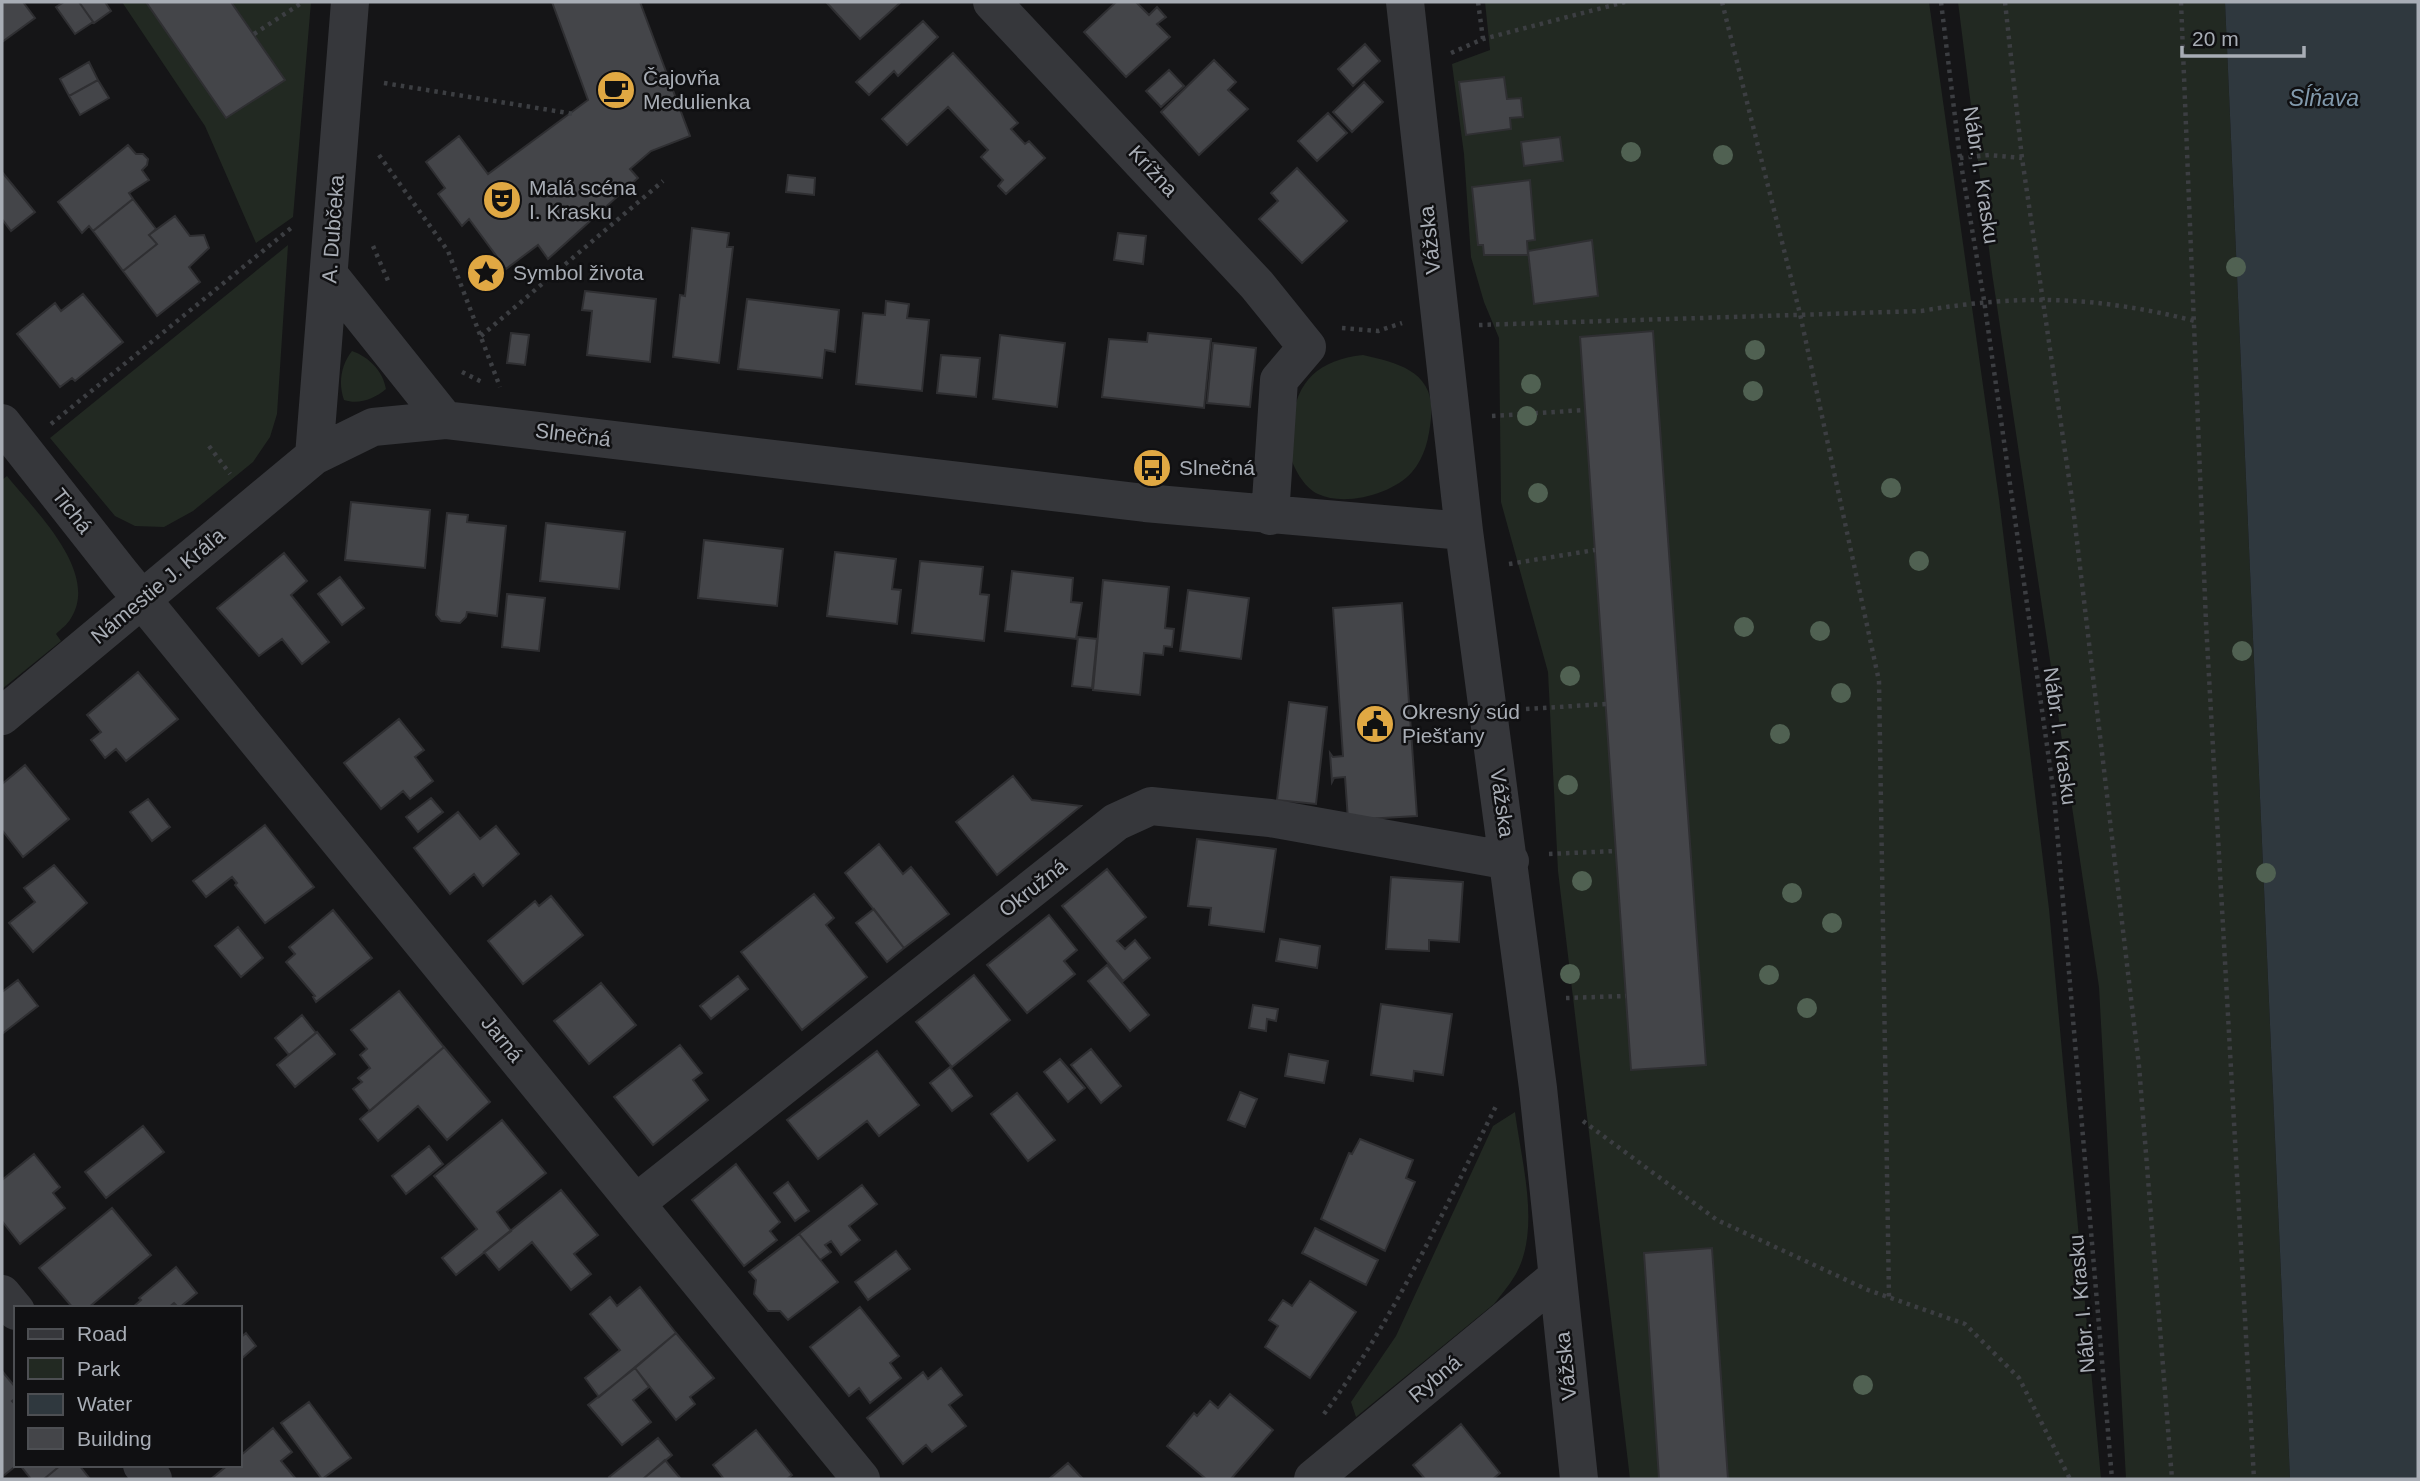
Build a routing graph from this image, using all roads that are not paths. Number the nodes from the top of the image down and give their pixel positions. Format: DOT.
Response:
graph roads {
  1 [pos="350,2"];
  2 [pos="992,2"];
  3 [pos="1405,2"];
  4 [pos="330,276"];
  5 [pos="445,420"];
  6 [pos="12,435"];
  7 [pos="314,456"];
  8 [pos="1270,516"];
  9 [pos="1464,531"];
  10 [pos="142,600"];
  11 [pos="2,716"];
  12 [pos="1523,858"];
  13 [pos="636,1203"];
  14 [pos="1556,1278"];
  15 [pos="2,1294"];
  16 [pos="14,1309"];
  17 [pos="861,1479"];
  18 [pos="1313,1479"];
  19 [pos="1579,1479"];
  1 -- 4 [label="street, A. Dubčeka"];
  2 -- 8 [label="street, Krížna"];
  3 -- 9 [label="street, Vážska"];
  4 -- 5 [label="street"];
  4 -- 7 [label="street, A. Dubčeka"];
  5 -- 7 [label="street, Slnečná"];
  5 -- 8 [label="street, Slnečná"];
  6 -- 10 [label="street, Tichá"];
  7 -- 10 [label="street, Námestie J. Kráľa"];
  8 -- 9 [label="street, Slnečná"];
  9 -- 12 [label="street, Vážska"];
  10 -- 11 [label="street, Námestie J. Kráľa"];
  10 -- 13 [label="street, Jarná"];
  12 -- 13 [label="street, Okružná"];
  12 -- 14 [label="street, Vážska"];
  13 -- 17 [label="street, Jarná"];
  14 -- 18 [label="street, Rybná"];
  14 -- 19 [label="street, Vážska"];
  15 -- 16 [label="street"];
}
